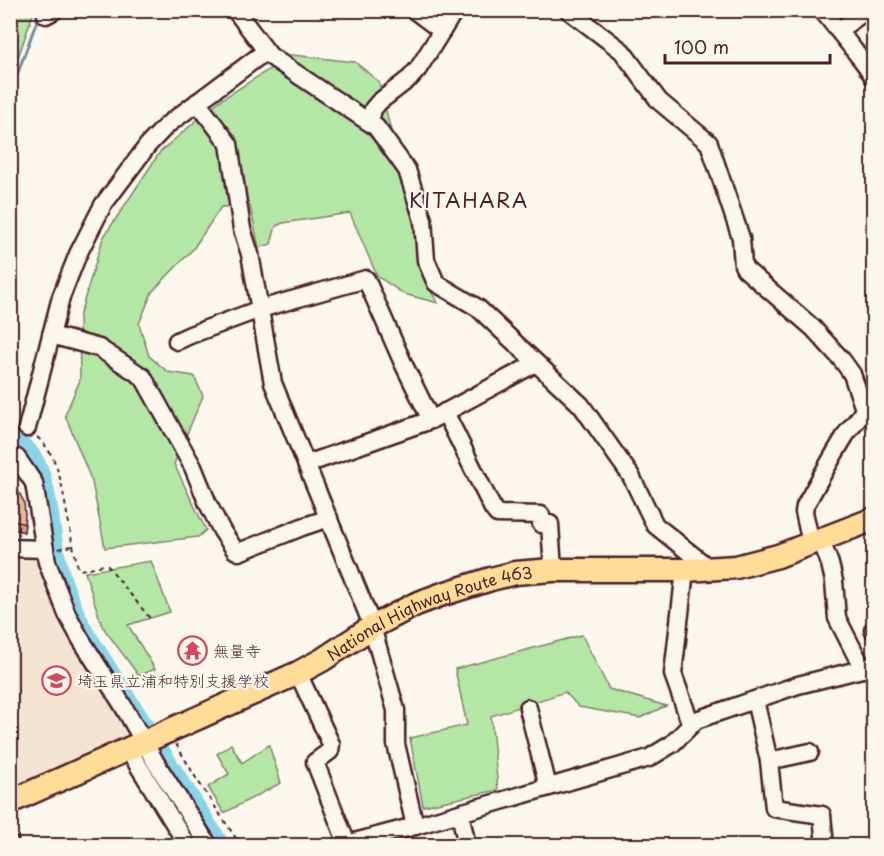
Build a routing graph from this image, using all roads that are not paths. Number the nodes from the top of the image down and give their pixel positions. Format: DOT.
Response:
graph roads {
  1 [pos="235,10"];
  2 [pos="414,10"];
  3 [pos="455,10"];
  4 [pos="568,10"];
  5 [pos="822,10"];
  6 [pos="867,10"];
  7 [pos="839,30"];
  8 [pos="442,31"];
  9 [pos="266,51"];
  10 [pos="871,66"];
  11 [pos="197,102"];
  12 [pos="370,122"];
  13 [pos="260,309"];
  14 [pos="51,335"];
  15 [pos="177,341"];
  16 [pos="536,363"];
  17 [pos="438,416"];
  18 [pos="27,428"];
  19 [pos="10,454"];
  20 [pos="307,464"];
  21 [pos="329,518"];
  22 [pos="873,519"];
  23 [pos="816,541"];
  24 [pos="10,548"];
  25 [pos="45,549"];
  26 [pos="710,569"];
  27 [pos="553,570"];
  28 [pos="685,570"];
  29 [pos="372,627"];
  30 [pos="868,668"];
  31 [pos="298,672"];
  32 [pos="755,700"];
  33 [pos="528,708"];
  34 [pos="691,724"];
  35 [pos="152,741"];
  36 [pos="810,752"];
  37 [pos="769,761"];
  38 [pos="148,767"];
  39 [pos="548,788"];
  40 [pos="10,802"];
  41 [pos="460,813"];
  42 [pos="416,826"];
  43 [pos="188,846"];
  44 [pos="209,846"];
  45 [pos="467,846"];
  46 [pos="825,846"];
  1 -- 9 [label="street"];
  2 -- 8 [label="street"];
  3 -- 8 [label="street"];
  4 -- 23 [label="street"];
  5 -- 7 [label="street"];
  6 -- 7 [label="street"];
  7 -- 10 [label="street"];
  8 -- 12 [label="street"];
  9 -- 11 [label="street"];
  9 -- 12 [label="street"];
  11 -- 13 [label="street"];
  11 -- 14 [label="street"];
  12 -- 16 [label="street"];
  13 -- 15 [label="street"];
  13 -- 17 [label="street"];
  13 -- 20 [label="street"];
  14 -- 18 [label="street"];
  14 -- 21 [label="street"];
  16 -- 17 [label="street"];
  16 -- 26 [label="street"];
  17 -- 20 [label="street"];
  17 -- 27 [label="street"];
  19 -- 25 [label="street"];
  20 -- 21 [label="street"];
  21 -- 29 [label="street"];
  22 -- 23 [label="highway, National Highway Route 463"];
  23 -- 26 [label="highway, National Highway Route 463"];
  23 -- 30 [label="street"];
  24 -- 25 [label="street"];
  25 -- 35 [label="street"];
  26 -- 28 [label="highway, National Highway Route 463"];
  27 -- 28 [label="highway, National Highway Route 463"];
  27 -- 29 [label="highway, National Highway Route 463"];
  28 -- 34 [label="street"];
  29 -- 31 [label="highway, National Highway Route 463"];
  29 -- 42 [label="street"];
  30 -- 32 [label="street"];
  31 -- 35 [label="highway, National Highway Route 463"];
  31 -- 42 [label="street"];
  32 -- 34 [label="street"];
  32 -- 37 [label="street"];
  33 -- 39 [label="street"];
  34 -- 39 [label="street"];
  35 -- 38 [label="street"];
  35 -- 40 [label="highway, National Highway Route 463"];
  36 -- 37 [label="street"];
  37 -- 46 [label="street"];
  38 -- 43 [label="street"];
  38 -- 44 [label="street"];
  39 -- 41 [label="street"];
  41 -- 42 [label="street"];
  41 -- 45 [label="street"];
}
